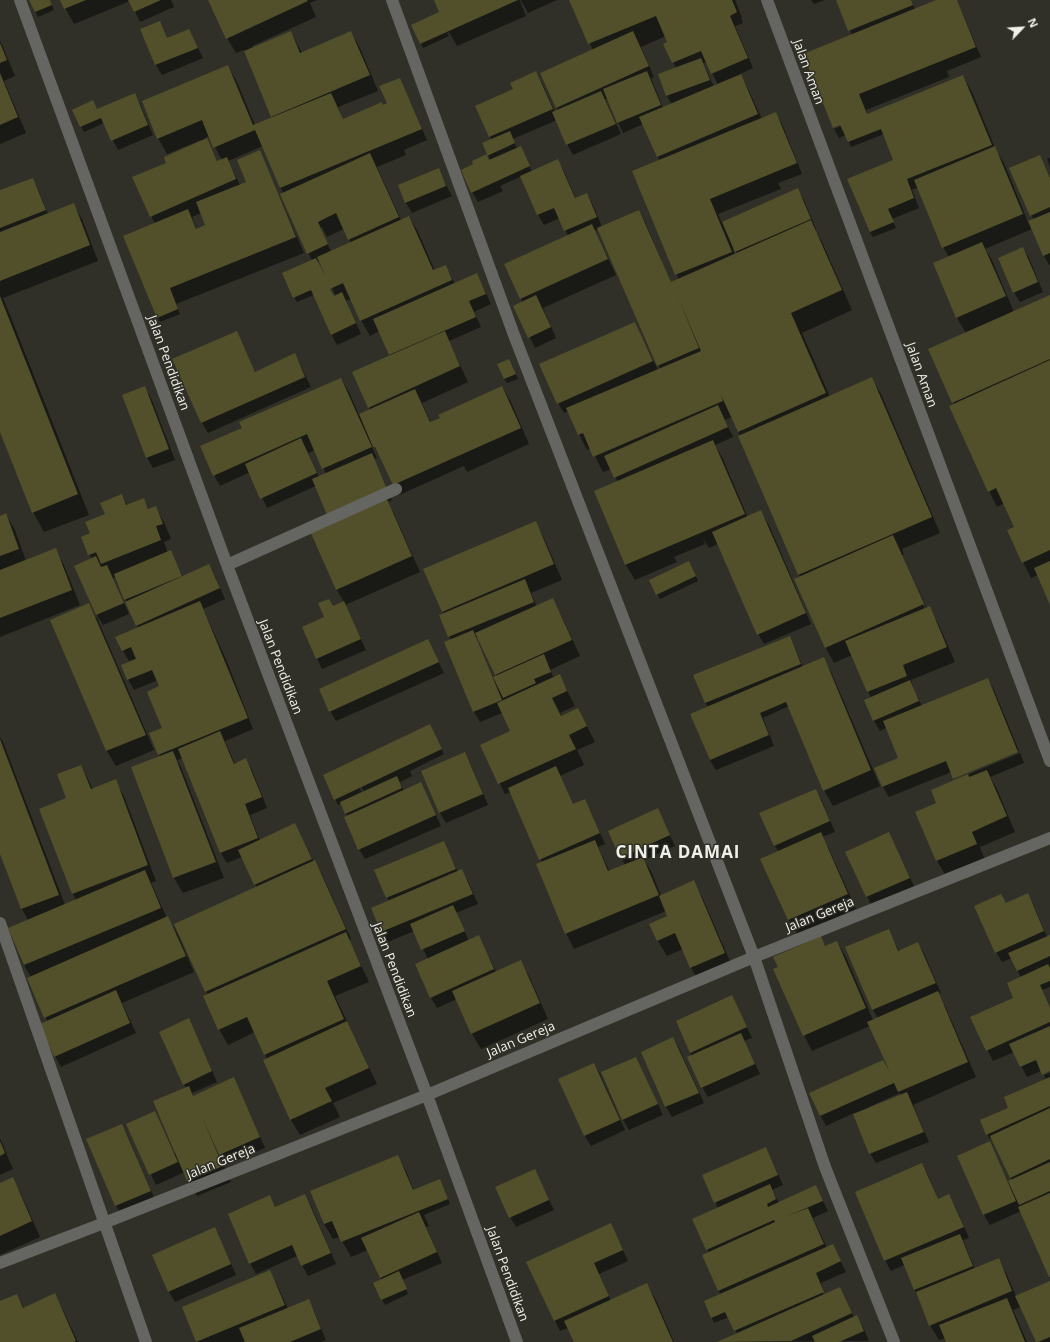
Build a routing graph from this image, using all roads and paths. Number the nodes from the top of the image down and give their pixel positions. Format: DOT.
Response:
graph roads {
  1 [pos="20,0"];
  2 [pos="392,0"];
  3 [pos="766,0"];
  4 [pos="396,489"];
  5 [pos="227,565"];
  6 [pos="1050,761"];
  7 [pos="1050,838"];
  8 [pos="0,923"];
  9 [pos="754,957"];
  10 [pos="427,1095"];
  11 [pos="104,1223"];
  12 [pos="0,1263"];
  13 [pos="146,1342"];
  14 [pos="517,1342"];
  15 [pos="894,1342"];
  1 -- 5 [label="street, Jalan Pendidikan"];
  2 -- 9 [label="street"];
  3 -- 6 [label="street, Jalan Aman"];
  4 -- 5 [label="street"];
  5 -- 10 [label="street, Jalan Pendidikan"];
  7 -- 9 [label="street, Jalan Gereja"];
  8 -- 11 [label="street"];
  9 -- 10 [label="street, Jalan Gereja"];
  9 -- 15 [label="street"];
  10 -- 11 [label="street, Jalan Gereja"];
  10 -- 14 [label="street, Jalan Pendidikan"];
  11 -- 12 [label="street, Jalan Gereja"];
  11 -- 13 [label="street"];
}
